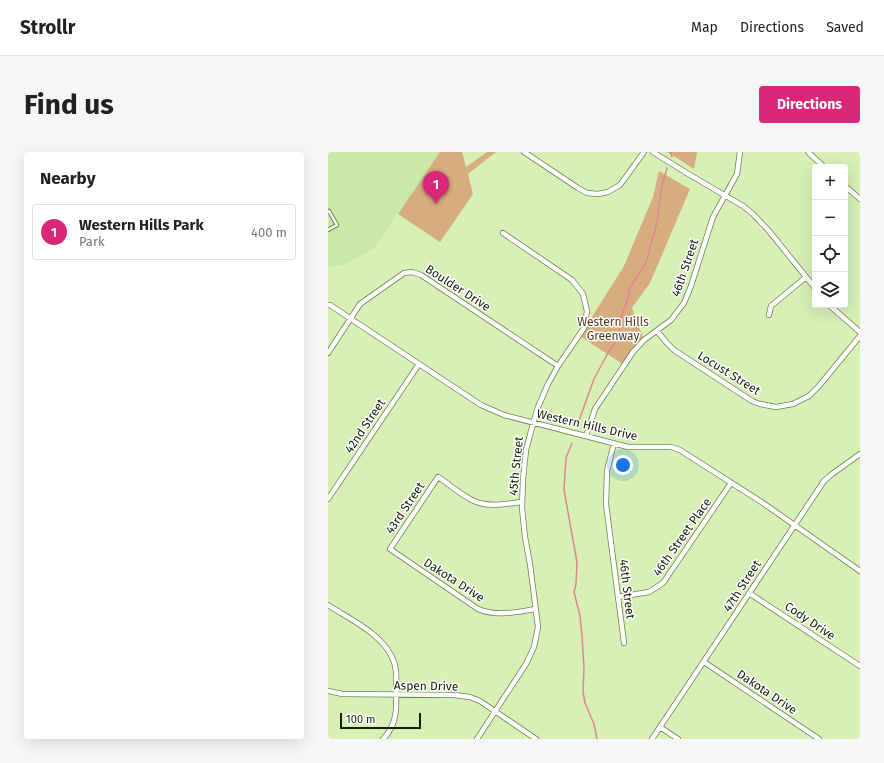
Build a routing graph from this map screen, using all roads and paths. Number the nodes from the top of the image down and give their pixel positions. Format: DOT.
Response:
graph roads {
  1 [pos="524,152"];
  2 [pos="644,152"];
  3 [pos="653,152"];
  4 [pos="740,152"];
  5 [pos="808,152"];
  6 [pos="821,164"];
  7 [pos="848,189"];
  8 [pos="725,196"];
  9 [pos="860,199"];
  10 [pos="328,212"];
  11 [pos="328,230"];
  12 [pos="504,233"];
  13 [pos="806,277"];
  14 [pos="812,284"];
  15 [pos="328,305"];
  16 [pos="832,308"];
  17 [pos="770,315"];
  18 [pos="350,318"];
  19 [pos="657,331"];
  20 [pos="860,332"];
  21 [pos="860,336"];
  22 [pos="328,353"];
  23 [pos="418,364"];
  24 [pos="558,366"];
  25 [pos="533,423"];
  26 [pos="586,436"];
  27 [pos="614,443"];
  28 [pos="860,454"];
  29 [pos="731,483"];
  30 [pos="328,499"];
  31 [pos="522,502"];
  32 [pos="794,524"];
  33 [pos="390,549"];
  34 [pos="860,571"];
  35 [pos="749,593"];
  36 [pos="618,597"];
  37 [pos="328,605"];
  38 [pos="536,609"];
  39 [pos="624,643"];
  40 [pos="704,662"];
  41 [pos="860,666"];
  42 [pos="328,691"];
  43 [pos="396,695"];
  44 [pos="495,712"];
  45 [pos="660,727"];
  46 [pos="383,739"];
  47 [pos="477,739"];
  48 [pos="536,739"];
  49 [pos="652,739"];
  50 [pos="678,739"];
  51 [pos="819,739"];
  1 -- 2 [label="street"];
  3 -- 8 [label="street"];
  4 -- 8 [label="street, 46th Street"];
  5 -- 6 [label="street"];
  7 -- 9 [label="street"];
  8 -- 13 [label="street"];
  8 -- 19 [label="street, 46th Street"];
  10 -- 11 [label="lane"];
  12 -- 24 [label="street, 45th Street"];
  13 -- 14 [label="street"];
  13 -- 17 [label="street"];
  15 -- 18 [label="street, Western Hills Drive"];
  16 -- 20 [label="street"];
  18 -- 22 [label="street, Boulder Drive"];
  18 -- 23 [label="street, Western Hills Drive"];
  18 -- 24 [label="street, Boulder Drive"];
  19 -- 21 [label="street, Locust Street"];
  19 -- 26 [label="street, 46th Street"];
  23 -- 25 [label="street, Western Hills Drive"];
  23 -- 30 [label="street, 42nd Street"];
  24 -- 25 [label="street, 45th Street"];
  25 -- 26 [label="street, Western Hills Drive"];
  25 -- 31 [label="street, 45th Street"];
  26 -- 27 [label="street, Western Hills Drive"];
  27 -- 29 [label="street, Western Hills Drive"];
  27 -- 36 [label="street, 46th Street"];
  28 -- 32 [label="street, 47th Street"];
  29 -- 32 [label="street, Western Hills Drive"];
  29 -- 36 [label="street, 46th Street Place"];
  31 -- 33 [label="street, 43rd Street"];
  31 -- 38 [label="street, 45th Street"];
  32 -- 34 [label="street, Western Hills Drive"];
  32 -- 35 [label="street, 47th Street"];
  33 -- 38 [label="street, Dakota Drive"];
  35 -- 40 [label="street, 47th Street"];
  35 -- 41 [label="street, Cody Drive"];
  36 -- 39 [label="street, 46th Street"];
  37 -- 43 [label="street"];
  38 -- 44 [label="street, 45th Street"];
  40 -- 45 [label="street, 47th Street"];
  40 -- 51 [label="street, Dakota Drive"];
  42 -- 43 [label="street, Aspen Drive"];
  43 -- 44 [label="street, Aspen Drive"];
  43 -- 46 [label="street"];
  44 -- 47 [label="street, 45th Street"];
  44 -- 48 [label="street, Aspen Drive"];
  45 -- 49 [label="street, 47th Street"];
  45 -- 50 [label="street"];
}
